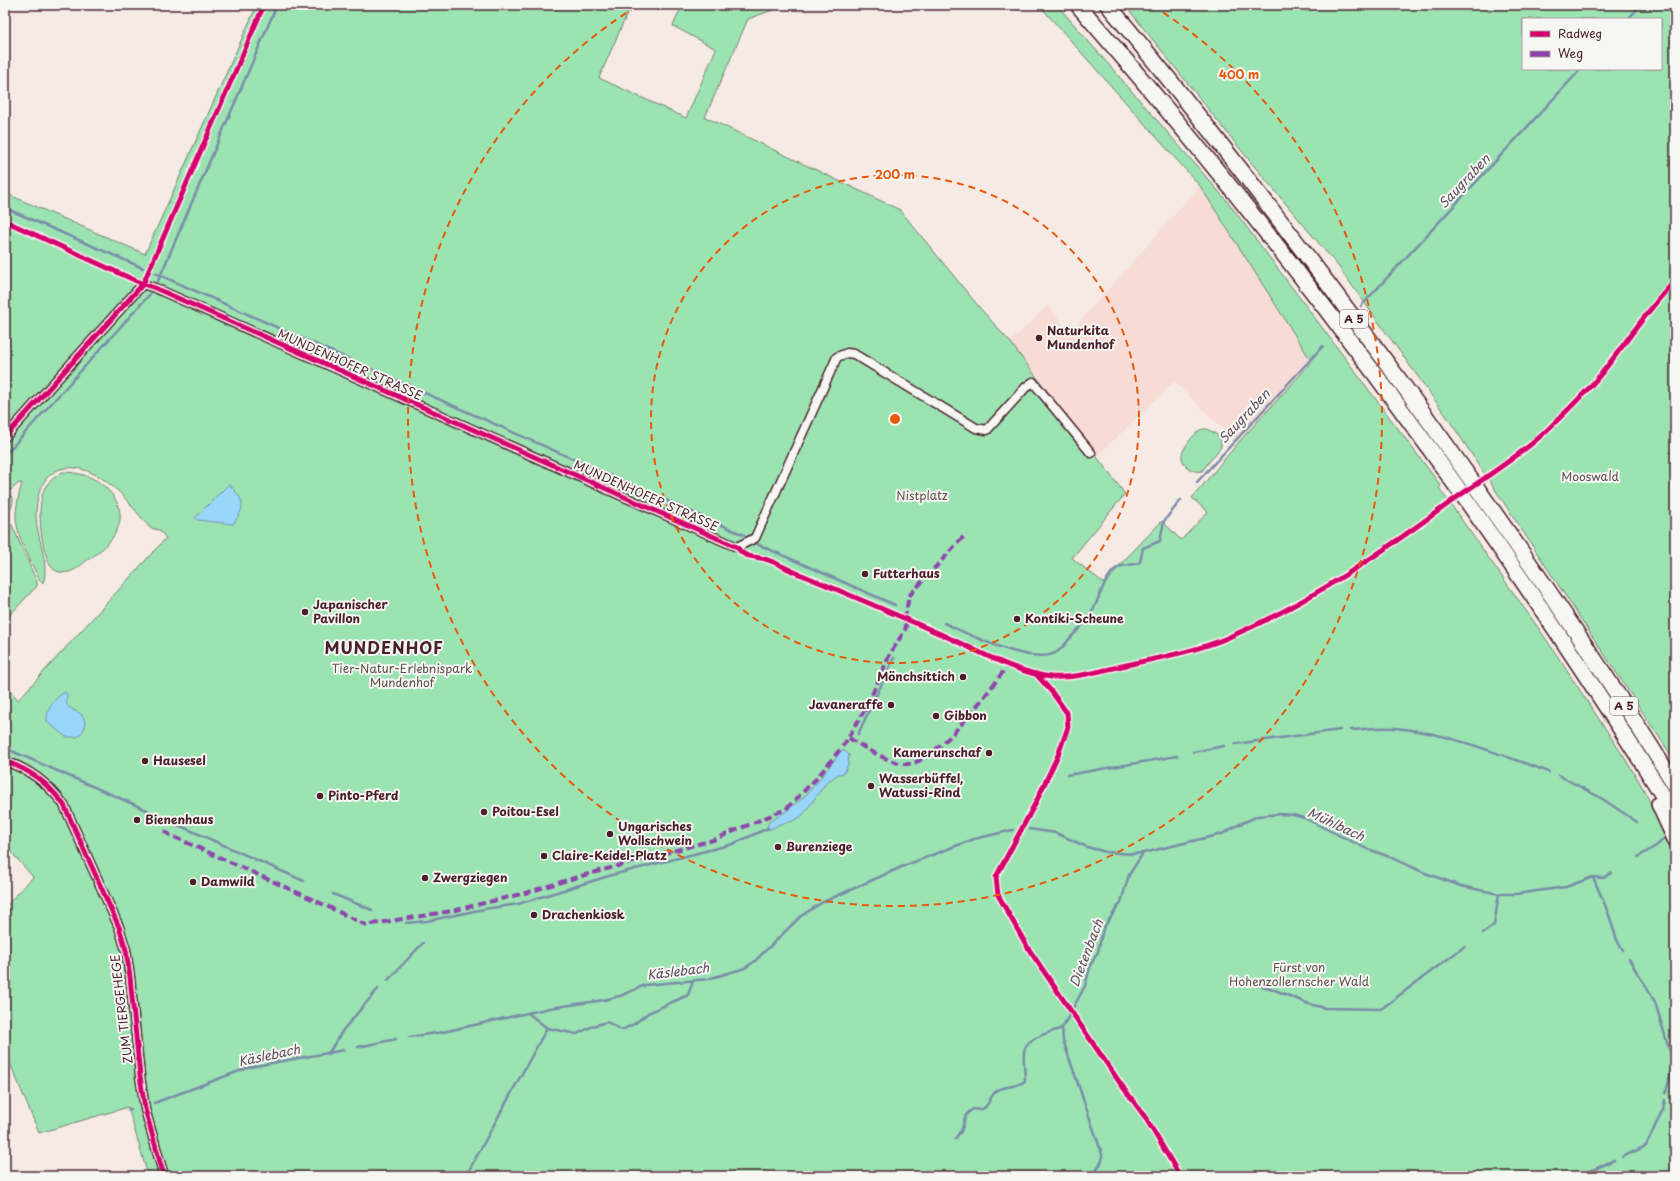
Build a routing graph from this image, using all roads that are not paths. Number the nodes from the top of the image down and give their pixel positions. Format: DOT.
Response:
graph roads {
  1 [pos="1078,5"];
  2 [pos="1108,5"];
  3 [pos="5,437"];
  4 [pos="1091,453"];
  5 [pos="1637,754"];
  6 [pos="5,761"];
  7 [pos="1663,766"];
  8 [pos="1675,780"];
  9 [pos="1675,785"];
  10 [pos="1675,815"];
  11 [pos="1675,839"];
  12 [pos="164,1176"];
  1 -- 5 [label="highway, A 5"];
  2 -- 7 [label="highway, A 5"];
  3 -- 4 [label="street, MUNDENHOFER STRASSE"];
  5 -- 10 [label="highway, A 5"];
  5 -- 11 [label="highway"];
  6 -- 12 [label="street, ZUM TIERGEHEGE"];
  7 -- 8 [label="highway"];
  7 -- 9 [label="highway, A 5"];
}
